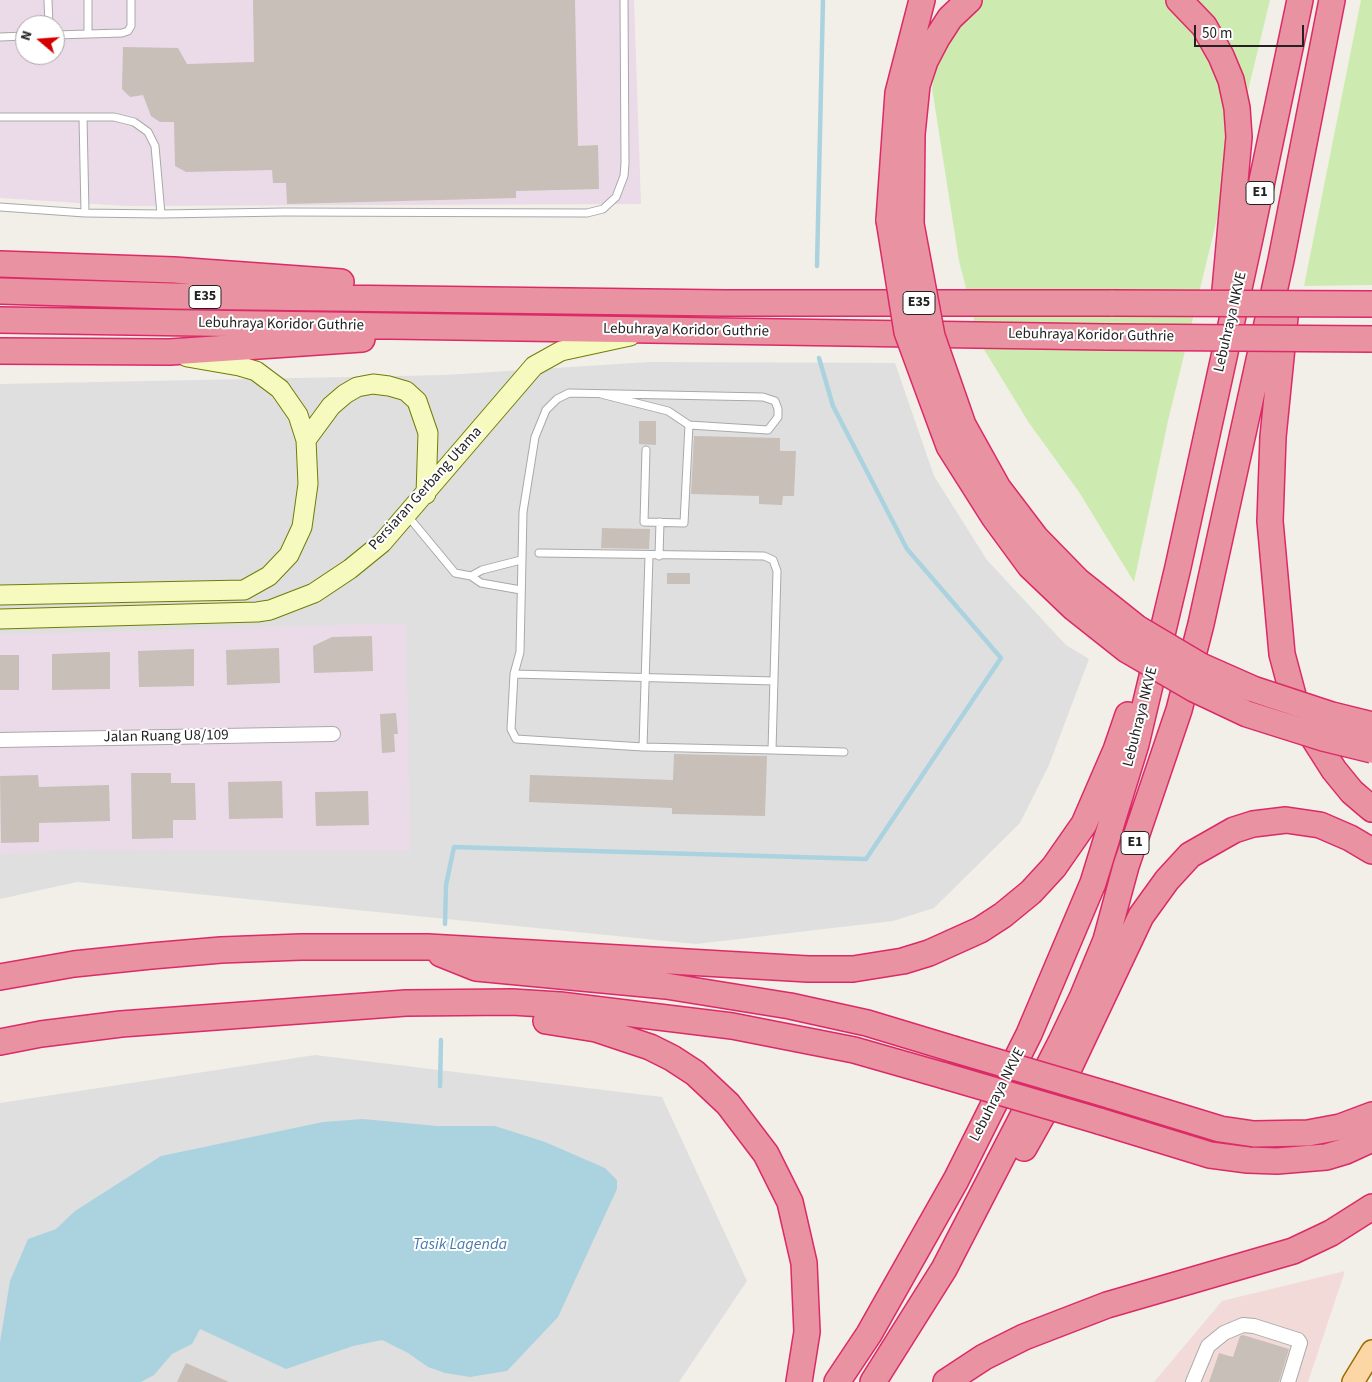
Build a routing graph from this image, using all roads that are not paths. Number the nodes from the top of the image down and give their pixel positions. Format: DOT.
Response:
graph roads {
  1 [pos="48,0"];
  2 [pos="88,0"];
  3 [pos="131,0"];
  4 [pos="624,0"];
  5 [pos="922,0"];
  6 [pos="969,0"];
  7 [pos="1179,0"];
  8 [pos="1300,0"];
  9 [pos="1332,0"];
  10 [pos="49,15"];
  11 [pos="88,34"];
  12 [pos="65,35"];
  13 [pos="15,36"];
  14 [pos="0,37"];
  15 [pos="0,117"];
  16 [pos="83,117"];
  17 [pos="0,207"];
  18 [pos="84,213"];
  19 [pos="161,214"];
  20 [pos="900,222"];
  21 [pos="1281,260"];
  22 [pos="0,264"];
  23 [pos="0,291"];
  24 [pos="411,298"];
  25 [pos="1372,304"];
  26 [pos="0,320"];
  27 [pos="397,327"];
  28 [pos="656,331"];
  29 [pos="1372,338"];
  30 [pos="0,351"];
  31 [pos="170,352"];
  32 [pos="1217,384"];
  33 [pos="601,394"];
  34 [pos="689,425"];
  35 [pos="306,440"];
  36 [pos="646,450"];
  37 [pos="426,494"];
  38 [pos="407,515"];
  39 [pos="660,522"];
  40 [pos="539,553"];
  41 [pos="649,556"];
  42 [pos="659,556"];
  43 [pos="521,560"];
  44 [pos="1178,567"];
  45 [pos="471,576"];
  46 [pos="521,590"];
  47 [pos="0,595"];
  48 [pos="0,620"];
  49 [pos="514,674"];
  50 [pos="645,679"];
  51 [pos="774,681"];
  52 [pos="1372,726"];
  53 [pos="333,734"];
  54 [pos="0,740"];
  55 [pos="643,747"];
  56 [pos="772,750"];
  57 [pos="1372,750"];
  58 [pos="844,752"];
  59 [pos="1372,810"];
  60 [pos="1372,851"];
  61 [pos="428,947"];
  62 [pos="0,977"];
  63 [pos="482,1002"];
  64 [pos="0,1042"];
  65 [pos="1372,1115"];
  66 [pos="1372,1139"];
  67 [pos="1372,1207"];
  68 [pos="944,1269"];
  69 [pos="1372,1351"];
  70 [pos="799,1382"];
  71 [pos="837,1382"];
  72 [pos="874,1382"];
  73 [pos="946,1382"];
  74 [pos="1193,1382"];
  75 [pos="1288,1382"];
  76 [pos="1353,1382"];
  1 -- 10 [label="lane"];
  2 -- 11 [label="lane"];
  3 -- 11 [label="lane"];
  4 -- 19 [label="lane"];
  5 -- 20 [label="highway"];
  6 -- 20 [label="highway"];
  7 -- 32 [label="highway"];
  8 -- 32 [label="highway, Lebuhraya NKVE / E1"];
  9 -- 21 [label="highway, Lebuhraya NKVE / E1"];
  11 -- 12 [label="lane"];
  13 -- 14 [label="lane"];
  15 -- 16 [label="lane"];
  16 -- 18 [label="lane"];
  16 -- 19 [label="lane"];
  17 -- 18 [label="lane"];
  18 -- 19 [label="lane"];
  20 -- 52 [label="highway, bridge"];
  20 -- 57 [label="highway, bridge"];
  21 -- 59 [label="highway"];
  21 -- 68 [label="highway, Lebuhraya NKVE / E1"];
  22 -- 24 [label="highway"];
  23 -- 24 [label="highway, Lebuhraya Koridor Guthrie / E35"];
  24 -- 25 [label="highway, Lebuhraya Koridor Guthrie / E35, bridge"];
  26 -- 27 [label="highway, Lebuhraya Koridor Guthrie / E35"];
  27 -- 28 [label="highway, Lebuhraya Koridor Guthrie / E35"];
  27 -- 31 [label="highway"];
  28 -- 29 [label="highway, Lebuhraya Koridor Guthrie / E35, bridge"];
  28 -- 37 [label="main road, Persiaran Gerbang Utama"];
  30 -- 31 [label="highway"];
  31 -- 35 [label="main road"];
  32 -- 44 [label="highway, Lebuhraya NKVE / E1"];
  33 -- 34 [label="lane"];
  33 -- 34 [label="lane"];
  33 -- 43 [label="lane"];
  34 -- 39 [label="lane"];
  35 -- 37 [label="main road"];
  35 -- 47 [label="main road"];
  36 -- 39 [label="lane"];
  37 -- 38 [label="main road, Persiaran Gerbang Utama"];
  38 -- 45 [label="lane"];
  38 -- 48 [label="main road, Persiaran Gerbang Utama"];
  39 -- 42 [label="lane"];
  40 -- 41 [label="lane"];
  41 -- 42 [label="lane"];
  41 -- 50 [label="lane"];
  42 -- 51 [label="lane"];
  43 -- 45 [label="lane"];
  43 -- 46 [label="lane"];
  44 -- 61 [label="highway"];
  44 -- 71 [label="highway, Lebuhraya NKVE / E1"];
  45 -- 46 [label="lane"];
  46 -- 49 [label="lane"];
  49 -- 50 [label="lane"];
  49 -- 55 [label="lane"];
  50 -- 51 [label="lane"];
  50 -- 55 [label="lane"];
  51 -- 56 [label="lane"];
  53 -- 54 [label="street, Jalan Ruang U8/109"];
  55 -- 56 [label="lane"];
  56 -- 58 [label="lane"];
  60 -- 68 [label="highway"];
  61 -- 62 [label="highway"];
  61 -- 65 [label="highway, bridge"];
  63 -- 64 [label="highway"];
  63 -- 66 [label="highway, bridge"];
  63 -- 70 [label="highway"];
  67 -- 73 [label="highway"];
  68 -- 72 [label="highway, Lebuhraya NKVE / E1"];
  69 -- 76 [label="main road"];
  74 -- 75 [label="street"];
}
